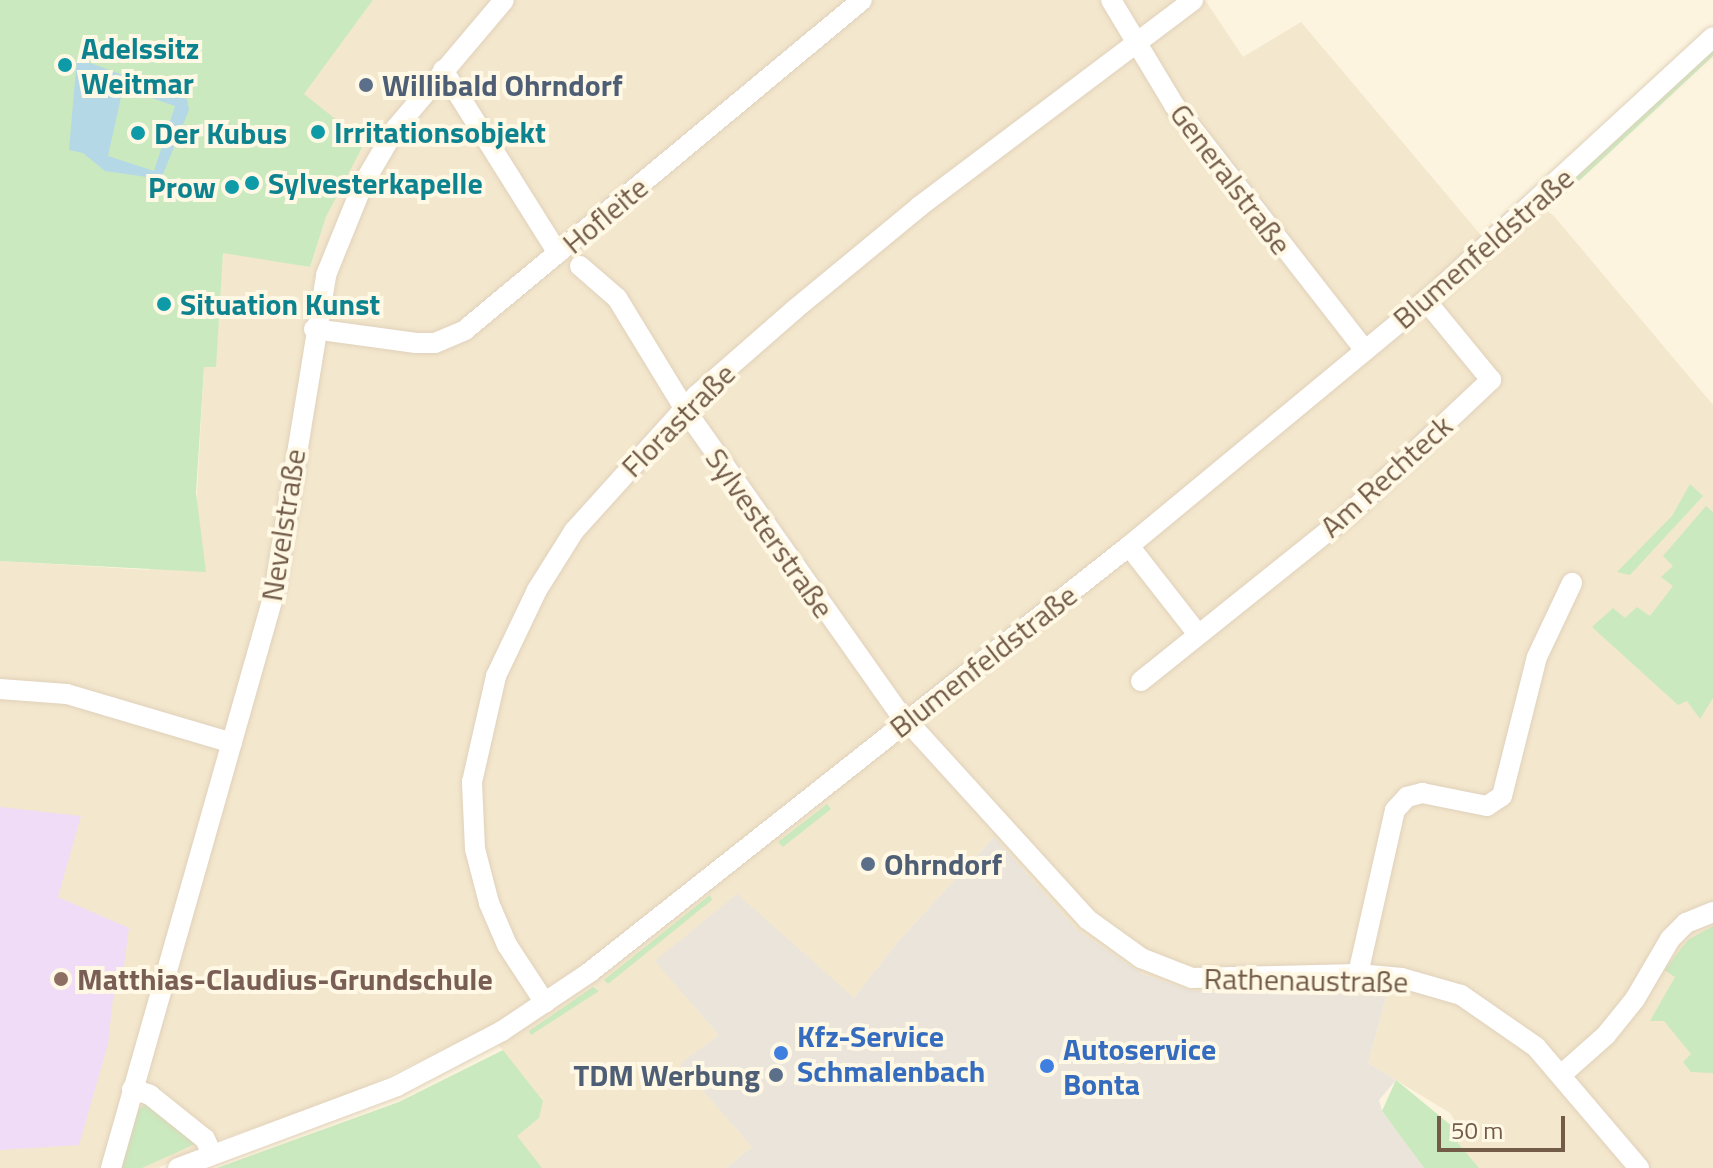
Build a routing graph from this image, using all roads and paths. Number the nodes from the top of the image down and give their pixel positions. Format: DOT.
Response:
graph roads {
  1 [pos="504,0"];
  2 [pos="862,0"];
  3 [pos="1111,0"];
  4 [pos="1193,0"];
  5 [pos="1713,37"];
  6 [pos="1136,43"];
  7 [pos="443,70"];
  8 [pos="558,253"];
  9 [pos="580,266"];
  10 [pos="1426,301"];
  11 [pos="314,329"];
  12 [pos="1365,350"];
  13 [pos="686,411"];
  14 [pos="1129,546"];
  15 [pos="1572,583"];
  16 [pos="1197,633"];
  17 [pos="1141,681"];
  18 [pos="0,689"];
  19 [pos="909,720"];
  20 [pos="232,743"];
  21 [pos="1713,912"];
  22 [pos="1358,974"];
  23 [pos="545,1003"];
  24 [pos="1561,1075"];
  25 [pos="132,1089"];
  26 [pos="212,1154"];
  27 [pos="111,1168"];
  28 [pos="178,1168"];
  29 [pos="1639,1168"];
  1 -- 7 [label="street, Nevelstraße"];
  2 -- 8 [label="street, Hofleite"];
  3 -- 6 [label="street, Generalstraße"];
  4 -- 6 [label="street, Florastraße"];
  5 -- 10 [label="street, Blumenfeldstraße"];
  6 -- 12 [label="street, Generalstraße"];
  6 -- 13 [label="street, Florastraße"];
  7 -- 8 [label="street"];
  7 -- 11 [label="street, Nevelstraße"];
  8 -- 11 [label="street, Hofleite"];
  9 -- 13 [label="street, Sylvesterstraße"];
  10 -- 12 [label="street, Blumenfeldstraße"];
  10 -- 16 [label="street, Am Rechteck"];
  11 -- 20 [label="street, Nevelstraße"];
  12 -- 14 [label="street, Blumenfeldstraße"];
  13 -- 19 [label="street, Sylvesterstraße"];
  13 -- 23 [label="street, Florastraße"];
  14 -- 16 [label="street"];
  14 -- 19 [label="street, Blumenfeldstraße"];
  15 -- 22 [label="street"];
  16 -- 17 [label="street, Am Rechteck"];
  18 -- 20 [label="street"];
  19 -- 22 [label="street, Rathenaustraße"];
  19 -- 23 [label="street, Blumenfeldstraße"];
  20 -- 25 [label="street, Nevelstraße"];
  21 -- 24 [label="street"];
  22 -- 24 [label="street, Rathenaustraße"];
  23 -- 26 [label="street, Blumenfeldstraße"];
  24 -- 29 [label="street, Rathenaustraße"];
  25 -- 26 [label="street"];
  25 -- 27 [label="street, Nevelstraße"];
  26 -- 28 [label="street, Blumenfeldstraße"];
}
